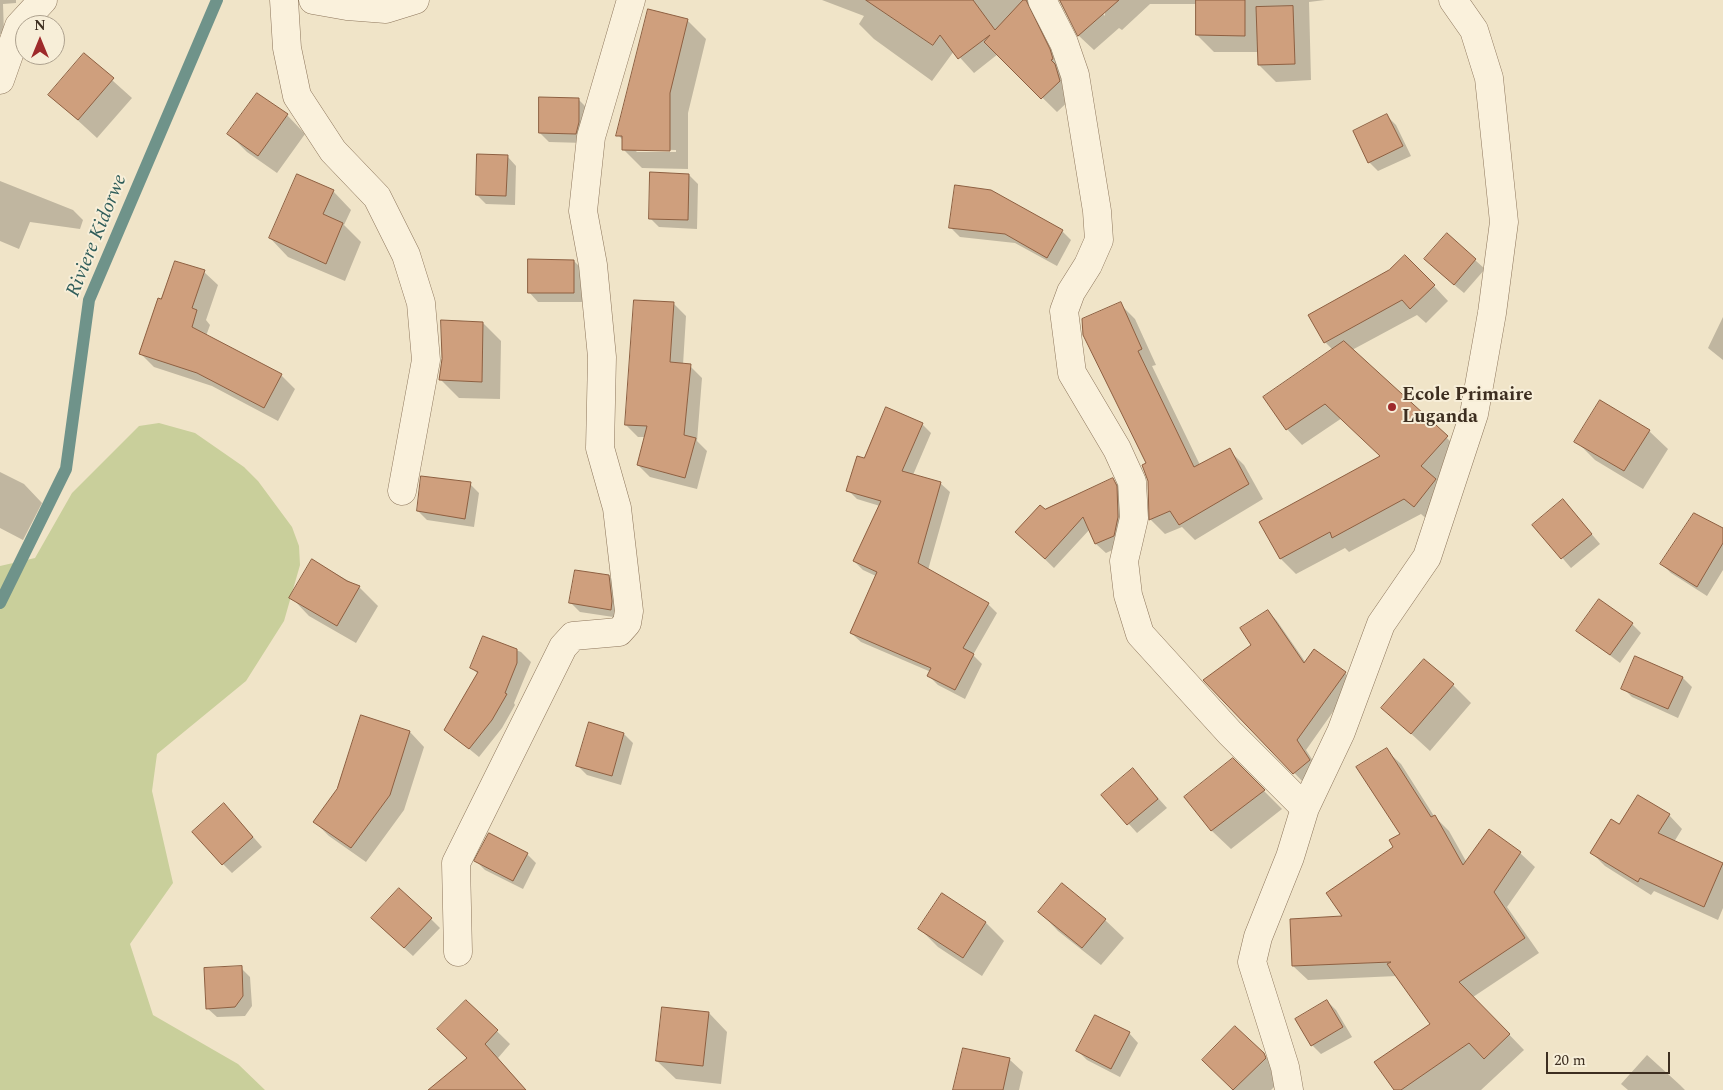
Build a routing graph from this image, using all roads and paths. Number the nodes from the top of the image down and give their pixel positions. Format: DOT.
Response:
graph roads {
  1 [pos="43,0"];
  2 [pos="284,0"];
  3 [pos="313,0"];
  4 [pos="415,0"];
  5 [pos="630,0"];
  6 [pos="1042,0"];
  7 [pos="1453,0"];
  8 [pos="0,80"];
  9 [pos="402,491"];
  10 [pos="1305,808"];
  11 [pos="458,952"];
  12 [pos="1289,1090"];
  1 -- 8 [label="street"];
  2 -- 9 [label="street"];
  3 -- 4 [label="street"];
  5 -- 11 [label="street"];
  6 -- 10 [label="street"];
  7 -- 10 [label="street"];
  10 -- 12 [label="street"];
}
